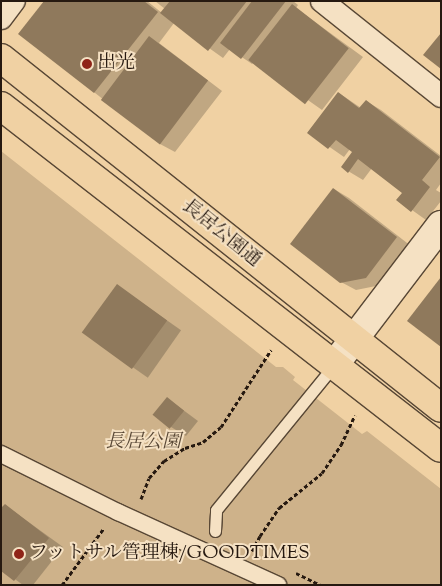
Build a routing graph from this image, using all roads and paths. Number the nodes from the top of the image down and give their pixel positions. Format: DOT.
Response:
graph roads {
  1 [pos="14,1"];
  2 [pos="322,1"];
  3 [pos="1,18"];
  4 [pos="1,58"];
  5 [pos="441,96"];
  6 [pos="1,106"];
  7 [pos="441,225"];
  8 [pos="353,340"];
  9 [pos="272,349"];
  10 [pos="335,364"];
  11 [pos="441,408"];
  12 [pos="355,414"];
  13 [pos="441,448"];
  14 [pos="1,454"];
  15 [pos="140,502"];
  16 [pos="104,528"];
  17 [pos="216,531"];
  18 [pos="252,552"];
  19 [pos="62,585"];
  20 [pos="278,585"];
  1 -- 3 [label="street"];
  2 -- 5 [label="street"];
  4 -- 8 [label="highway, 長居公園通"];
  6 -- 10 [label="highway, 長居公園通"];
  7 -- 8 [label="street"];
  8 -- 10 [label="street"];
  8 -- 11 [label="highway, 長居公園通"];
  9 -- 15 [label="path"];
  10 -- 13 [label="highway, 長居公園通"];
  10 -- 17 [label="lane"];
  12 -- 18 [label="path"];
  14 -- 20 [label="street"];
  16 -- 19 [label="path"];
}
